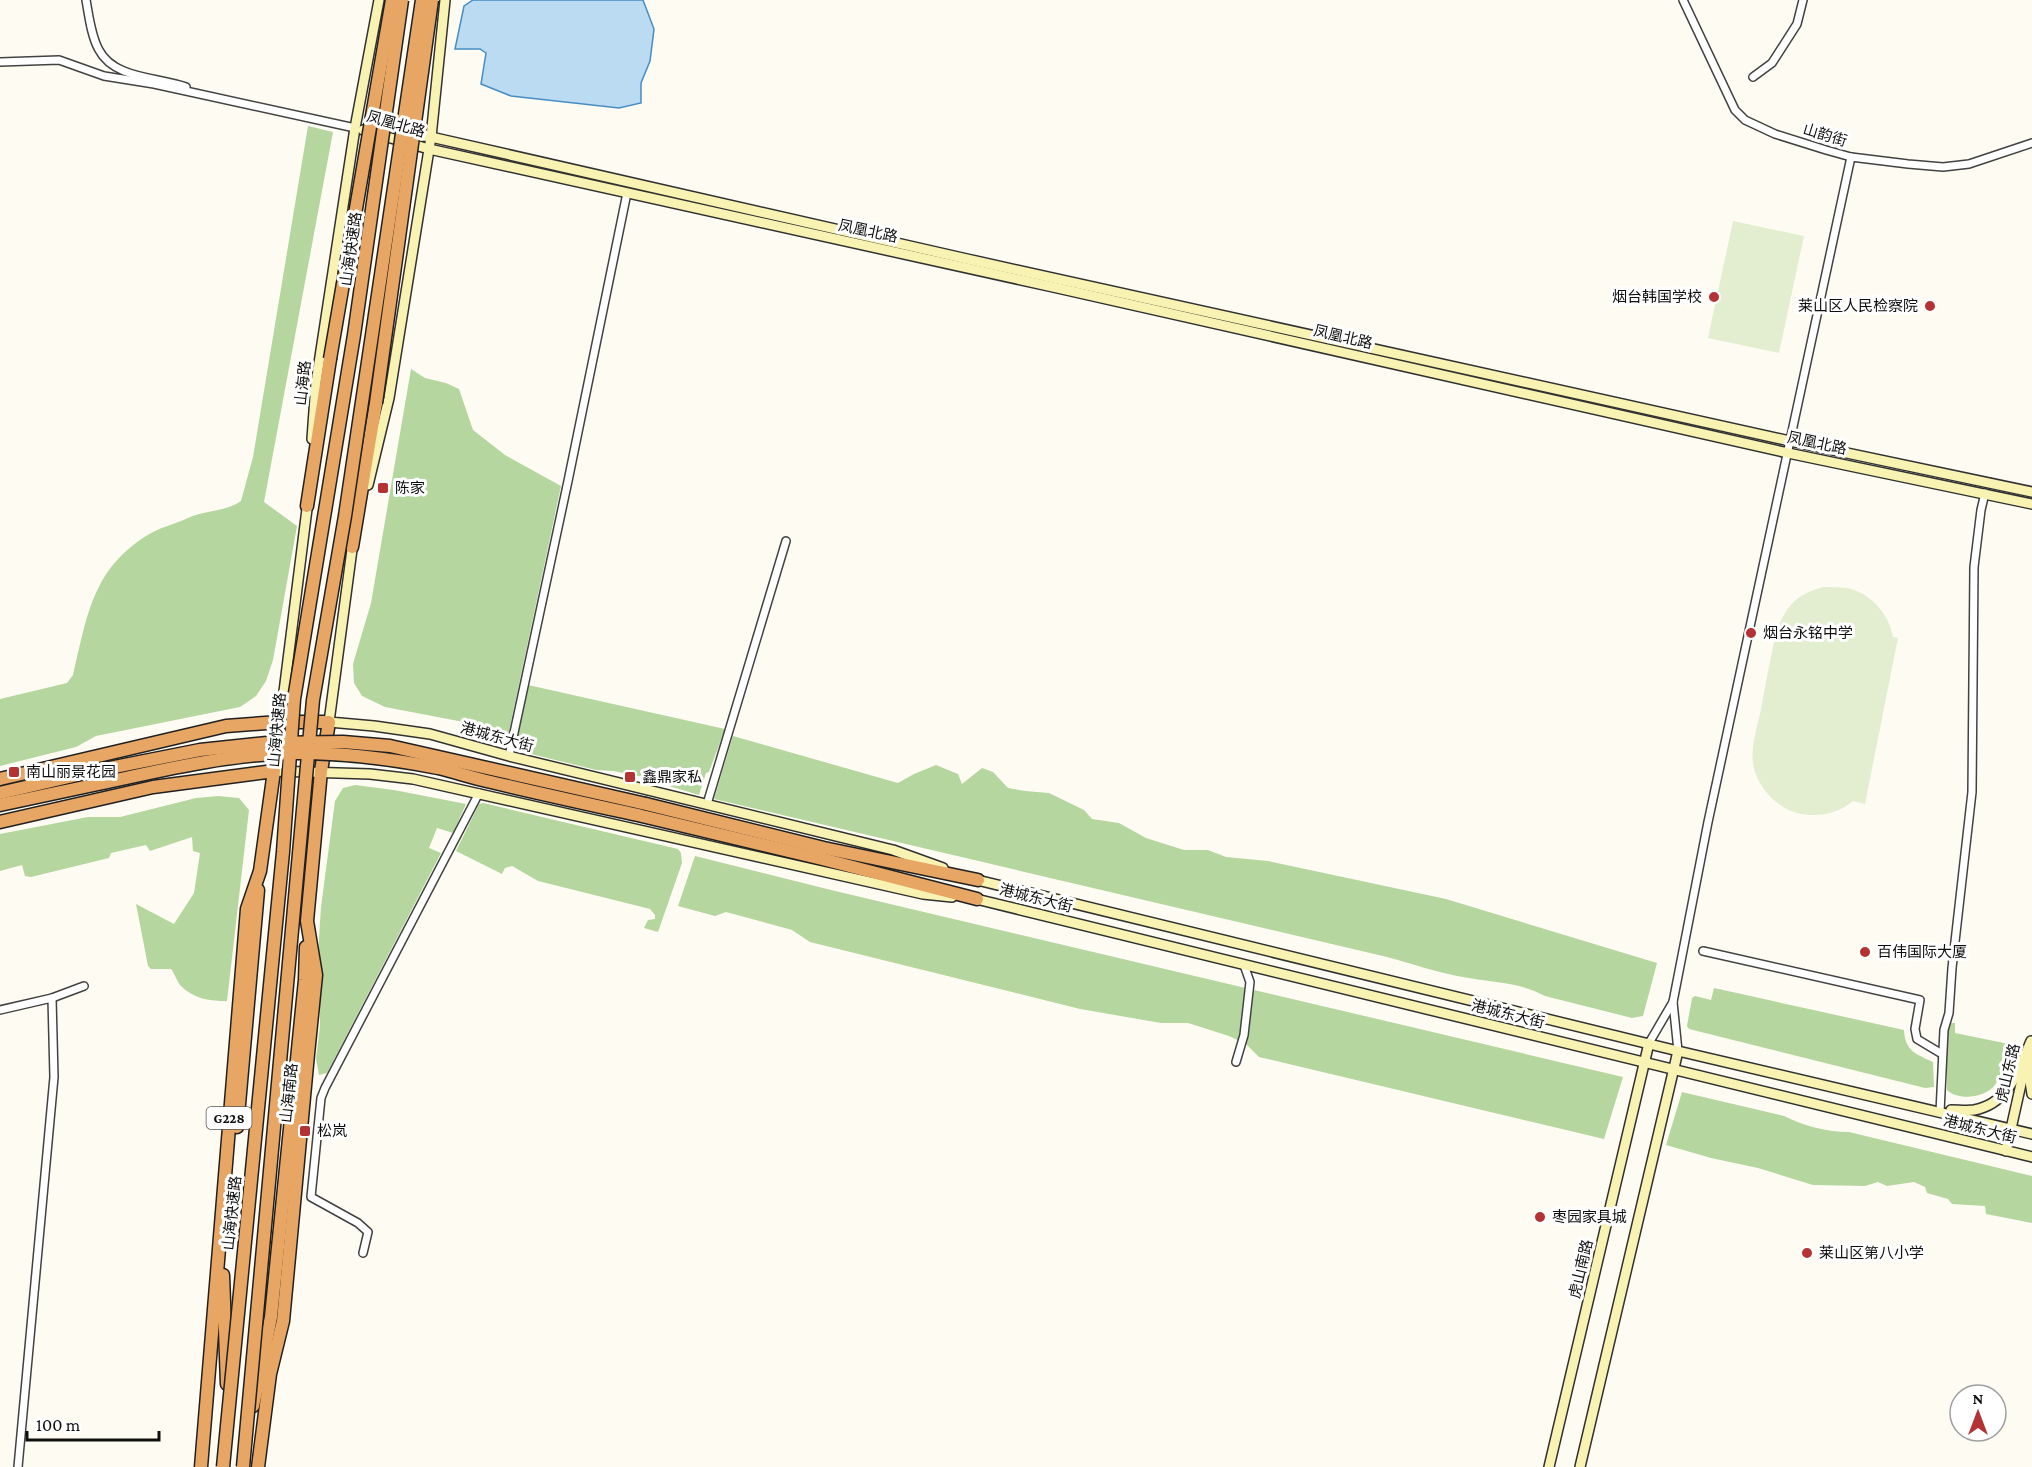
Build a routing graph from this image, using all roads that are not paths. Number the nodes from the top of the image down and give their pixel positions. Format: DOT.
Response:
graph roads {
  1 [pos="86,0"];
  2 [pos="379,0"];
  3 [pos="392,0"];
  4 [pos="402,0"];
  5 [pos="422,0"];
  6 [pos="432,0"];
  7 [pos="445,0"];
  8 [pos="1683,0"];
  9 [pos="1803,0"];
  10 [pos="0,62"];
  11 [pos="1753,77"];
  12 [pos="214,97"];
  13 [pos="355,128"];
  14 [pos="431,137"];
  15 [pos="2032,143"];
  16 [pos="429,149"];
  17 [pos="1851,157"];
  18 [pos="627,193"];
  19 [pos="1790,441"];
  20 [pos="1788,453"];
  21 [pos="2032,492"];
  22 [pos="1985,494"];
  23 [pos="2032,504"];
  24 [pos="307,506"];
  25 [pos="786,541"];
  26 [pos="352,547"];
  27 [pos="279,722"];
  28 [pos="329,722"];
  29 [pos="509,756"];
  30 [pos="274,771"];
  31 [pos="321,771"];
  32 [pos="0,779"];
  33 [pos="0,793"];
  34 [pos="479,793"];
  35 [pos="707,804"];
  36 [pos="0,806"];
  37 [pos="644,810"];
  38 [pos="0,822"];
  39 [pos="260,871"];
  40 [pos="978,880"];
  41 [pos="977,899"];
  42 [pos="307,921"];
  43 [pos="1703,951"];
  44 [pos="1244,965"];
  45 [pos="84,986"];
  46 [pos="52,998"];
  47 [pos="1673,1002"];
  48 [pos="0,1010"];
  49 [pos="2032,1039"];
  50 [pos="1649,1043"];
  51 [pos="1678,1051"];
  52 [pos="1942,1054"];
  53 [pos="1236,1062"];
  54 [pos="1646,1063"];
  55 [pos="1674,1071"];
  56 [pos="2032,1094"];
  57 [pos="1940,1111"];
  58 [pos="2011,1128"];
  59 [pos="2032,1134"];
  60 [pos="2006,1151"];
  61 [pos="2032,1157"];
  62 [pos="363,1253"];
  63 [pos="228,1400"];
  64 [pos="244,1452"];
  65 [pos="18,1467"];
  66 [pos="201,1467"];
  67 [pos="223,1467"];
  68 [pos="243,1467"];
  69 [pos="258,1467"];
  70 [pos="1549,1467"];
  71 [pos="1580,1467"];
  1 -- 12 [label="street"];
  2 -- 13 [label="main road, 山海路"];
  3 -- 24 [label="highway, bridge"];
  4 -- 63 [label="highway, 山海快速路, bridge"];
  5 -- 64 [label="highway, bridge"];
  6 -- 26 [label="highway, bridge"];
  7 -- 14 [label="main road"];
  8 -- 17 [label="street, 山韵街"];
  9 -- 11 [label="street"];
  10 -- 12 [label="street"];
  12 -- 13 [label="street"];
  13 -- 14 [label="main road, 凤凰北路"];
  13 -- 16 [label="main road, 凤凰北路"];
  13 -- 24 [label="main road, 山海路"];
  14 -- 16 [label="main road"];
  14 -- 19 [label="main road, 凤凰北路"];
  15 -- 17 [label="street, 山韵街"];
  16 -- 18 [label="main road, 凤凰北路"];
  16 -- 26 [label="main road"];
  17 -- 19 [label="street"];
  18 -- 20 [label="main road, 凤凰北路"];
  18 -- 29 [label="street"];
  19 -- 20 [label="street"];
  19 -- 21 [label="main road, 凤凰北路"];
  20 -- 22 [label="main road, 凤凰北路"];
  20 -- 47 [label="street"];
  22 -- 23 [label="main road, 凤凰北路"];
  22 -- 52 [label="street"];
  24 -- 27 [label="main road, 山海路"];
  25 -- 35 [label="street"];
  26 -- 28 [label="main road"];
  27 -- 28 [label="highway, 港城东大街"];
  27 -- 30 [label="main road, 山海路"];
  27 -- 32 [label="highway, 港城东大街"];
  28 -- 29 [label="main road, 港城东大街"];
  28 -- 31 [label="highway, 山海南路"];
  29 -- 35 [label="main road, 港城东大街"];
  30 -- 31 [label="main road, 港城东大街"];
  30 -- 38 [label="highway, 港城东大街"];
  30 -- 39 [label="highway, G228"];
  31 -- 34 [label="main road, 港城东大街"];
  31 -- 42 [label="highway, 山海南路"];
  33 -- 37 [label="highway, 港城东大街, bridge"];
  34 -- 41 [label="main road, 港城东大街"];
  34 -- 62 [label="street"];
  35 -- 40 [label="main road, 港城东大街"];
  36 -- 37 [label="highway, 港城东大街, bridge"];
  37 -- 40 [label="highway, 港城东大街"];
  37 -- 41 [label="highway, 港城东大街"];
  39 -- 63 [label="highway, bridge"];
  39 -- 66 [label="highway, G228"];
  40 -- 50 [label="main road, 港城东大街"];
  41 -- 44 [label="main road, 港城东大街"];
  42 -- 64 [label="highway, bridge"];
  42 -- 69 [label="highway, 山海南路"];
  43 -- 52 [label="street"];
  44 -- 53 [label="street"];
  44 -- 54 [label="main road, 港城东大街"];
  45 -- 46 [label="street"];
  46 -- 48 [label="street"];
  46 -- 65 [label="street"];
  47 -- 50 [label="street"];
  47 -- 51 [label="street"];
  49 -- 56 [label="main road"];
  49 -- 57 [label="main road"];
  49 -- 58 [label="main road, 虎山东路"];
  50 -- 51 [label="main road, 港城东大街"];
  50 -- 54 [label="main road, 虎山南路"];
  51 -- 55 [label="main road"];
  51 -- 57 [label="main road, 港城东大街"];
  52 -- 57 [label="street"];
  54 -- 55 [label="main road, 港城东大街"];
  54 -- 70 [label="main road, 虎山南路"];
  55 -- 60 [label="main road, 港城东大街"];
  55 -- 71 [label="main road"];
  57 -- 58 [label="main road, 港城东大街"];
  58 -- 59 [label="main road, 港城东大街"];
  58 -- 60 [label="main road, 虎山东路"];
  60 -- 61 [label="main road, 港城东大街"];
  63 -- 67 [label="highway, 山海快速路, bridge"];
  64 -- 68 [label="highway, bridge"];
}
